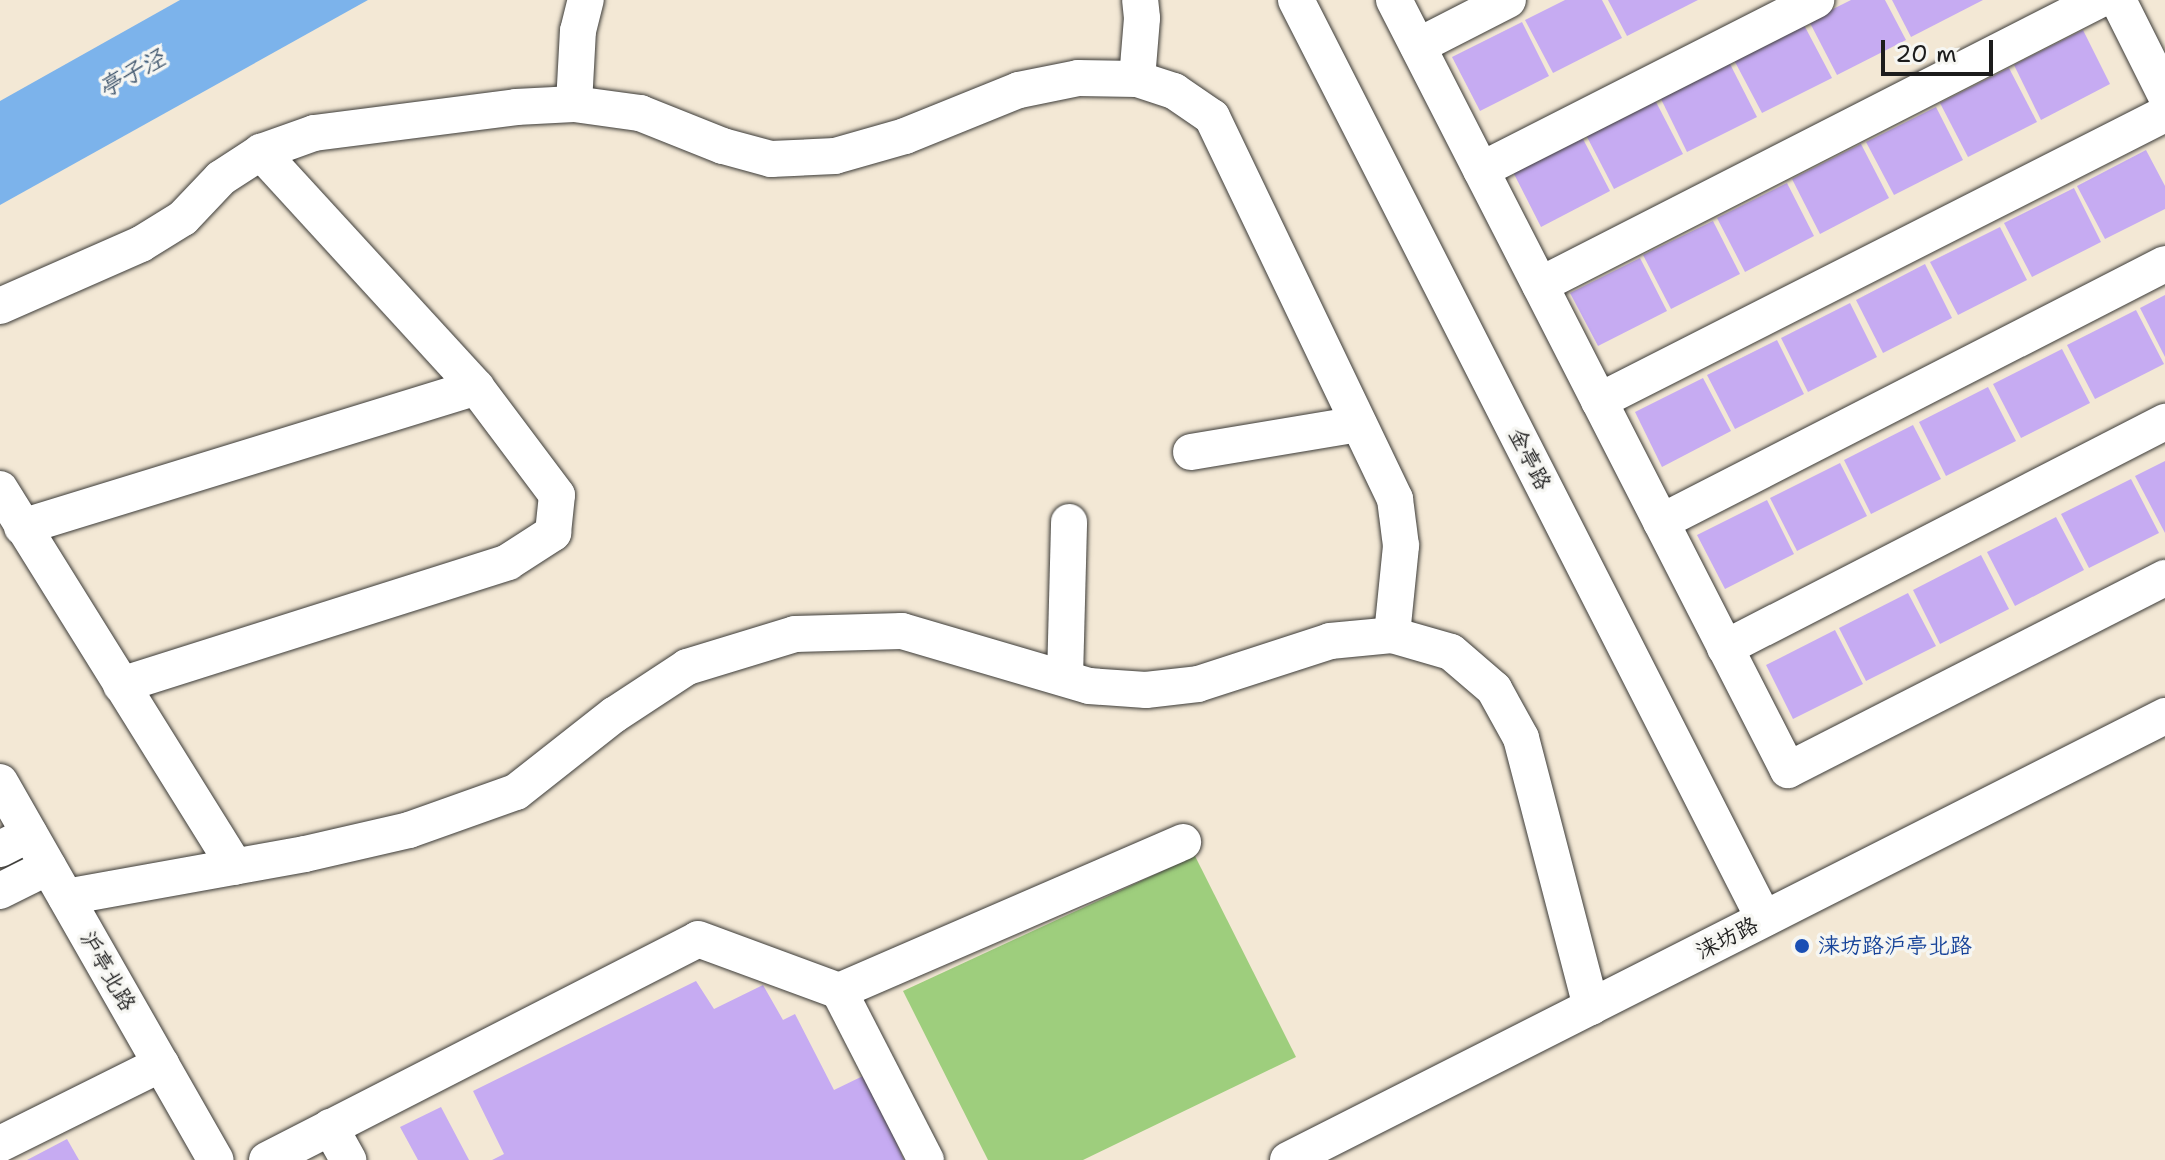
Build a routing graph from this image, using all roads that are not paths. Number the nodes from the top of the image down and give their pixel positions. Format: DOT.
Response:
graph roads {
  1 [pos="586,0"];
  2 [pos="1140,0"];
  3 [pos="1296,0"];
  4 [pos="1394,0"];
  5 [pos="1508,0"];
  6 [pos="1816,0"];
  7 [pos="2099,0"];
  8 [pos="2118,0"];
  9 [pos="1418,46"];
  10 [pos="1137,79"];
  11 [pos="2165,94"];
  12 [pos="574,104"];
  13 [pos="2165,114"];
  14 [pos="261,152"];
  15 [pos="1481,170"];
  16 [pos="2165,264"];
  17 [pos="1540,285"];
  18 [pos="0,306"];
  19 [pos="476,387"];
  20 [pos="1599,401"];
  21 [pos="2165,422"];
  22 [pos="1359,424"];
  23 [pos="1191,452"];
  24 [pos="0,489"];
  25 [pos="1069,522"];
  26 [pos="1661,522"];
  27 [pos="22,527"];
  28 [pos="2165,578"];
  29 [pos="1392,635"];
  30 [pos="1725,648"];
  31 [pos="1065,678"];
  32 [pos="121,685"];
  33 [pos="2165,716"];
  34 [pos="0,782"];
  35 [pos="15,841"];
  36 [pos="1183,842"];
  37 [pos="235,867"];
  38 [pos="57,882"];
  39 [pos="0,891"];
  40 [pos="1764,919"];
  41 [pos="839,991"];
  42 [pos="1591,1007"];
  43 [pos="161,1064"];
  44 [pos="330,1127"];
  45 [pos="0,1144"];
  46 [pos="216,1160"];
  47 [pos="267,1160"];
  48 [pos="348,1160"];
  49 [pos="926,1160"];
  50 [pos="1288,1160"];
  1 -- 12 [label="street"];
  2 -- 10 [label="street"];
  3 -- 40 [label="street, 金亭路"];
  4 -- 9 [label="street"];
  5 -- 9 [label="street"];
  6 -- 15 [label="street"];
  7 -- 17 [label="street"];
  8 -- 11 [label="street"];
  9 -- 15 [label="street"];
  10 -- 12 [label="street"];
  10 -- 22 [label="street"];
  12 -- 14 [label="street"];
  13 -- 20 [label="street"];
  14 -- 18 [label="street"];
  14 -- 19 [label="street"];
  15 -- 17 [label="street"];
  16 -- 26 [label="street"];
  17 -- 20 [label="street"];
  19 -- 27 [label="street"];
  19 -- 32 [label="street"];
  20 -- 26 [label="street"];
  21 -- 30 [label="street"];
  22 -- 23 [label="street"];
  22 -- 29 [label="street"];
  24 -- 27 [label="street"];
  25 -- 31 [label="street"];
  26 -- 30 [label="street"];
  27 -- 32 [label="street"];
  28 -- 30 [label="street"];
  29 -- 31 [label="street"];
  29 -- 42 [label="street"];
  31 -- 37 [label="street"];
  32 -- 37 [label="street"];
  33 -- 40 [label="street, 涞坊路"];
  34 -- 35 [label="street, 沪亭北路"];
  35 -- 38 [label="street, 沪亭北路"];
  36 -- 41 [label="street"];
  37 -- 38 [label="street"];
  38 -- 39 [label="street"];
  38 -- 43 [label="street, 沪亭北路"];
  40 -- 42 [label="street, 涞坊路"];
  41 -- 44 [label="street"];
  41 -- 49 [label="street"];
  42 -- 50 [label="street, 涞坊路"];
  43 -- 45 [label="street"];
  43 -- 46 [label="street, 沪亭北路"];
  44 -- 47 [label="street"];
  44 -- 48 [label="street"];
}
